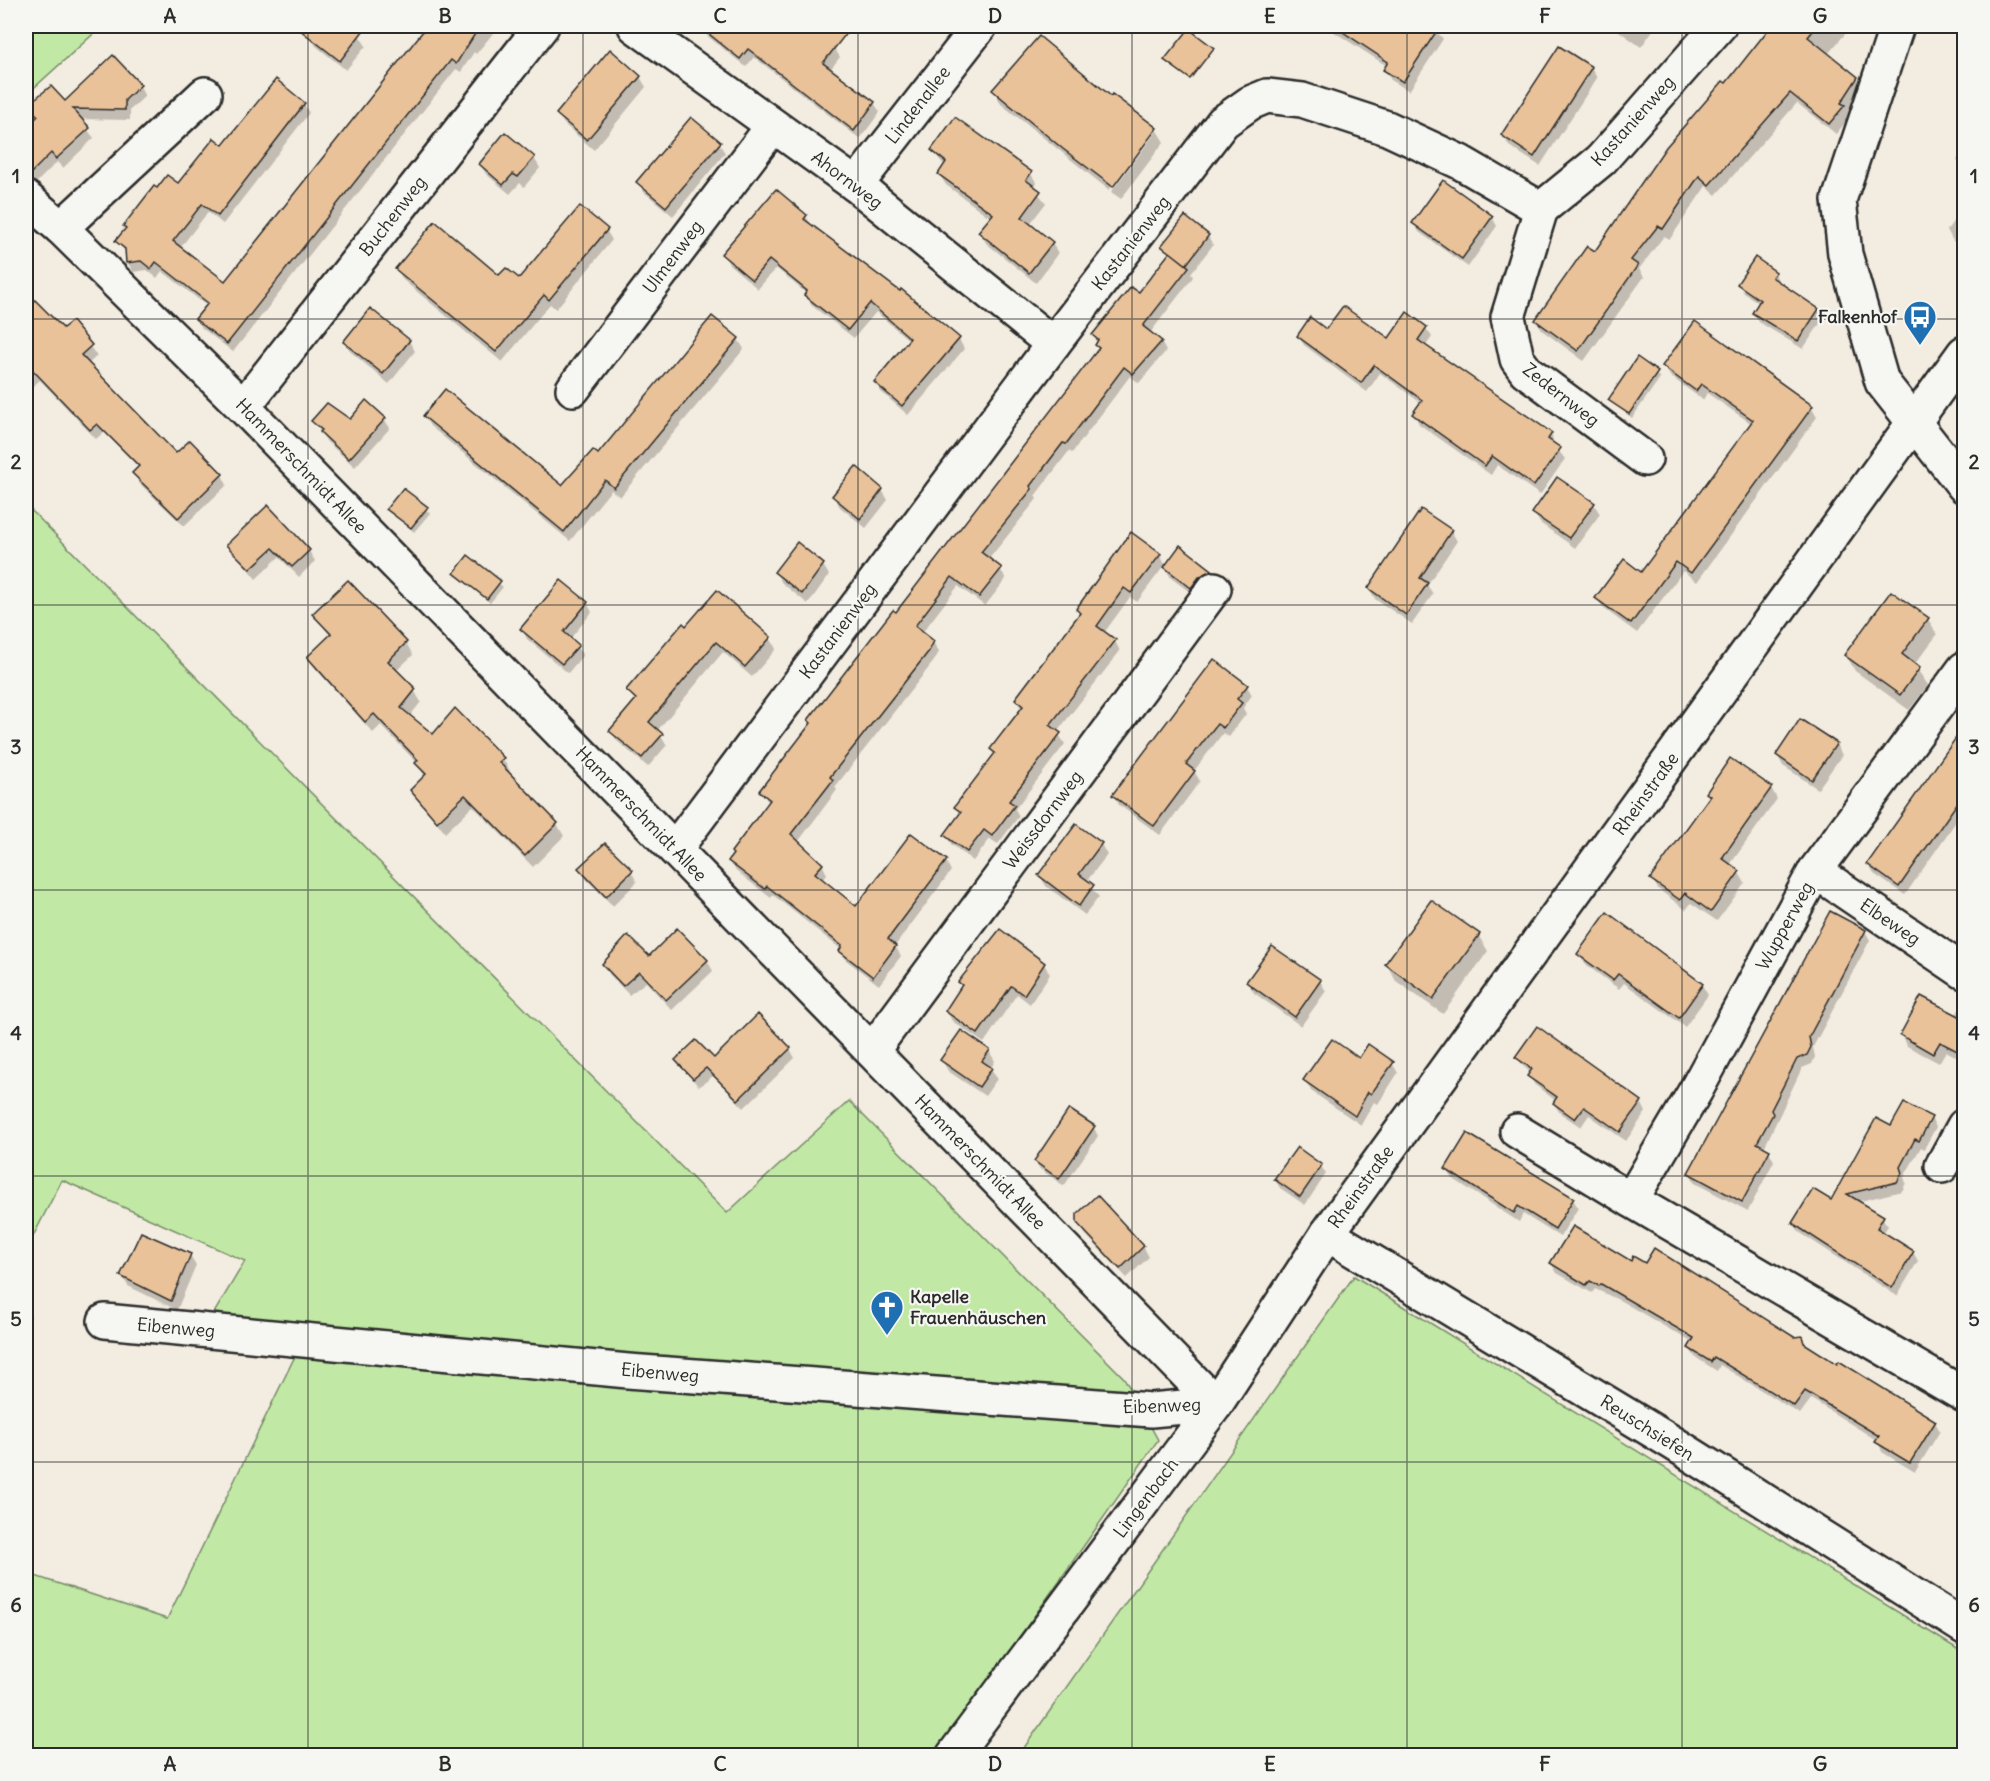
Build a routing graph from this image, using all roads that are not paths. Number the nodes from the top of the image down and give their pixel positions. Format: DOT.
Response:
graph roads {
  1 [pos="542,26"];
  2 [pos="635,26"];
  3 [pos="980,26"];
  4 [pos="1719,26"];
  5 [pos="1898,26"];
  6 [pos="205,94"];
  7 [pos="772,126"];
  8 [pos="856,185"];
  9 [pos="26,198"];
  10 [pos="1541,209"];
  11 [pos="61,228"];
  12 [pos="1053,344"];
  13 [pos="1965,353"];
  14 [pos="573,389"];
  15 [pos="243,407"];
  16 [pos="1914,424"];
  17 [pos="1645,459"];
  18 [pos="1965,486"];
  19 [pos="1214,589"];
  20 [pos="1965,669"];
  21 [pos="675,849"];
  22 [pos="1815,871"];
  23 [pos="1965,972"];
  24 [pos="872,1051"];
  25 [pos="1965,1126"];
  26 [pos="1517,1131"];
  27 [pos="1942,1166"];
  28 [pos="1631,1200"];
  29 [pos="1327,1234"];
  30 [pos="105,1321"];
  31 [pos="1959,1392"];
  32 [pos="1216,1404"];
  33 [pos="1965,1627"];
  34 [pos="953,1755"];
  1 -- 15 [label="street, Buchenweg"];
  2 -- 7 [label="street, Ahornweg"];
  3 -- 8 [label="street, Lindenallee"];
  4 -- 10 [label="street, Kastanienweg"];
  5 -- 16 [label="street"];
  6 -- 11 [label="street"];
  7 -- 8 [label="street, Ahornweg"];
  7 -- 14 [label="street, Ulmenweg"];
  8 -- 12 [label="street, Ahornweg"];
  9 -- 11 [label="street, Hammerschmidt Allee"];
  10 -- 12 [label="street, Kastanienweg"];
  10 -- 17 [label="street, Zedernweg"];
  11 -- 15 [label="street, Hammerschmidt Allee"];
  12 -- 21 [label="street, Kastanienweg"];
  13 -- 16 [label="street, Rheinstraße"];
  15 -- 21 [label="street, Hammerschmidt Allee"];
  16 -- 18 [label="street"];
  16 -- 29 [label="street, Rheinstraße"];
  19 -- 24 [label="street, Weissdornweg"];
  20 -- 22 [label="street, Wupperweg"];
  21 -- 24 [label="street, Hammerschmidt Allee"];
  22 -- 23 [label="street, Elbeweg"];
  22 -- 28 [label="street, Wupperweg"];
  24 -- 32 [label="street, Hammerschmidt Allee"];
  25 -- 27 [label="street"];
  26 -- 28 [label="street"];
  28 -- 31 [label="street"];
  29 -- 32 [label="street, Lingenbach"];
  29 -- 33 [label="street, Reuschsiefen"];
  30 -- 32 [label="street, Eibenweg"];
  32 -- 34 [label="street, Lingenbach"];
}
